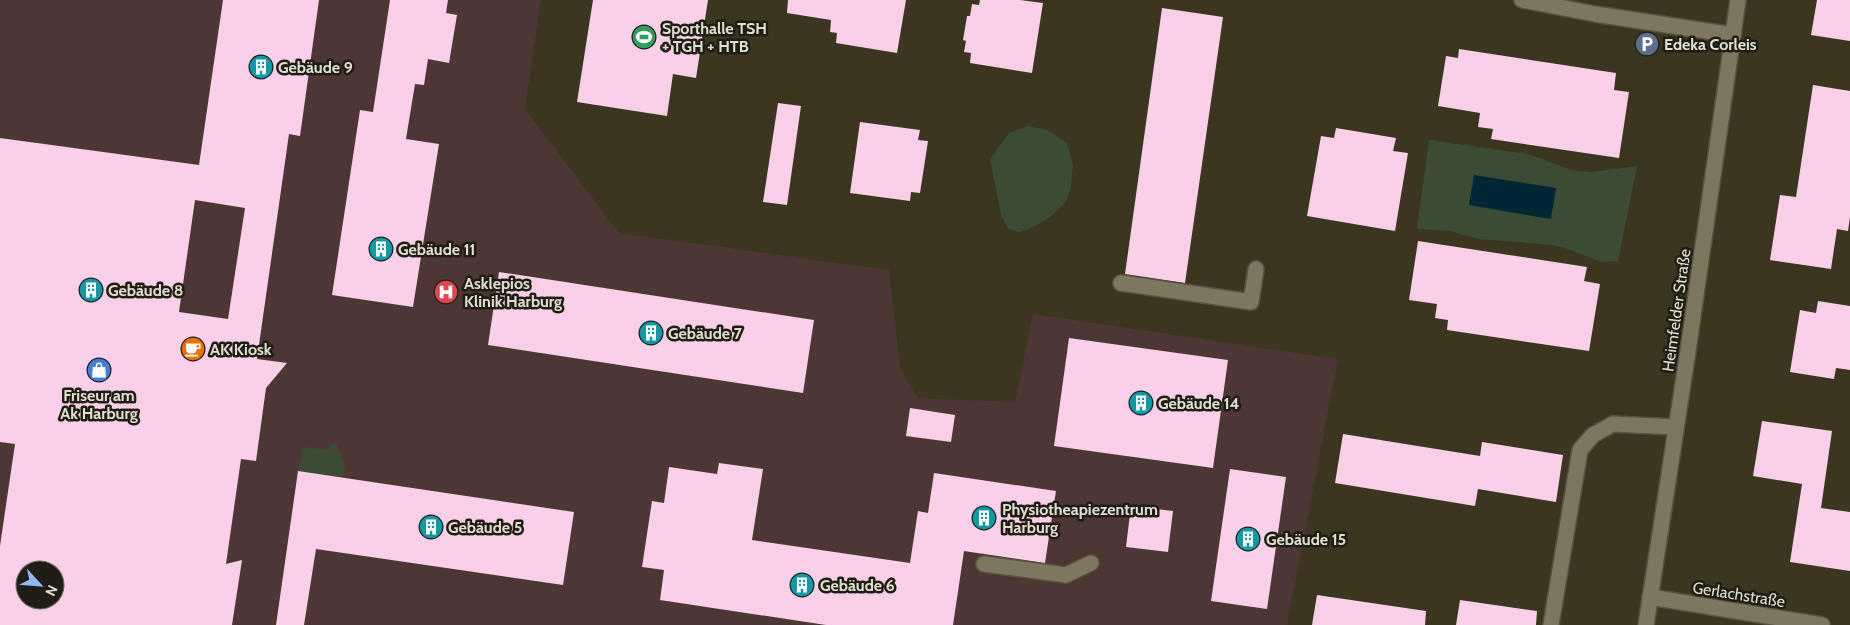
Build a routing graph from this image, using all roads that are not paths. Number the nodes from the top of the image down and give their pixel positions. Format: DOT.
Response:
graph roads {
  1 [pos="1522,0"];
  2 [pos="1738,0"];
  3 [pos="1733,35"];
  4 [pos="1256,269"];
  5 [pos="1122,283"];
  6 [pos="1676,428"];
  7 [pos="1091,563"];
  8 [pos="984,564"];
  9 [pos="1650,598"];
  10 [pos="1552,625"];
  11 [pos="1646,625"];
  12 [pos="1822,625"];
  1 -- 3 [label="street"];
  2 -- 3 [label="street, Heimfelder Straße"];
  3 -- 6 [label="street, Heimfelder Straße"];
  4 -- 5 [label="street"];
  6 -- 9 [label="street, Heimfelder Straße"];
  6 -- 10 [label="street"];
  7 -- 8 [label="street"];
  9 -- 11 [label="street, Heimfelder Straße"];
  9 -- 12 [label="street, Gerlachstraße"];
}
